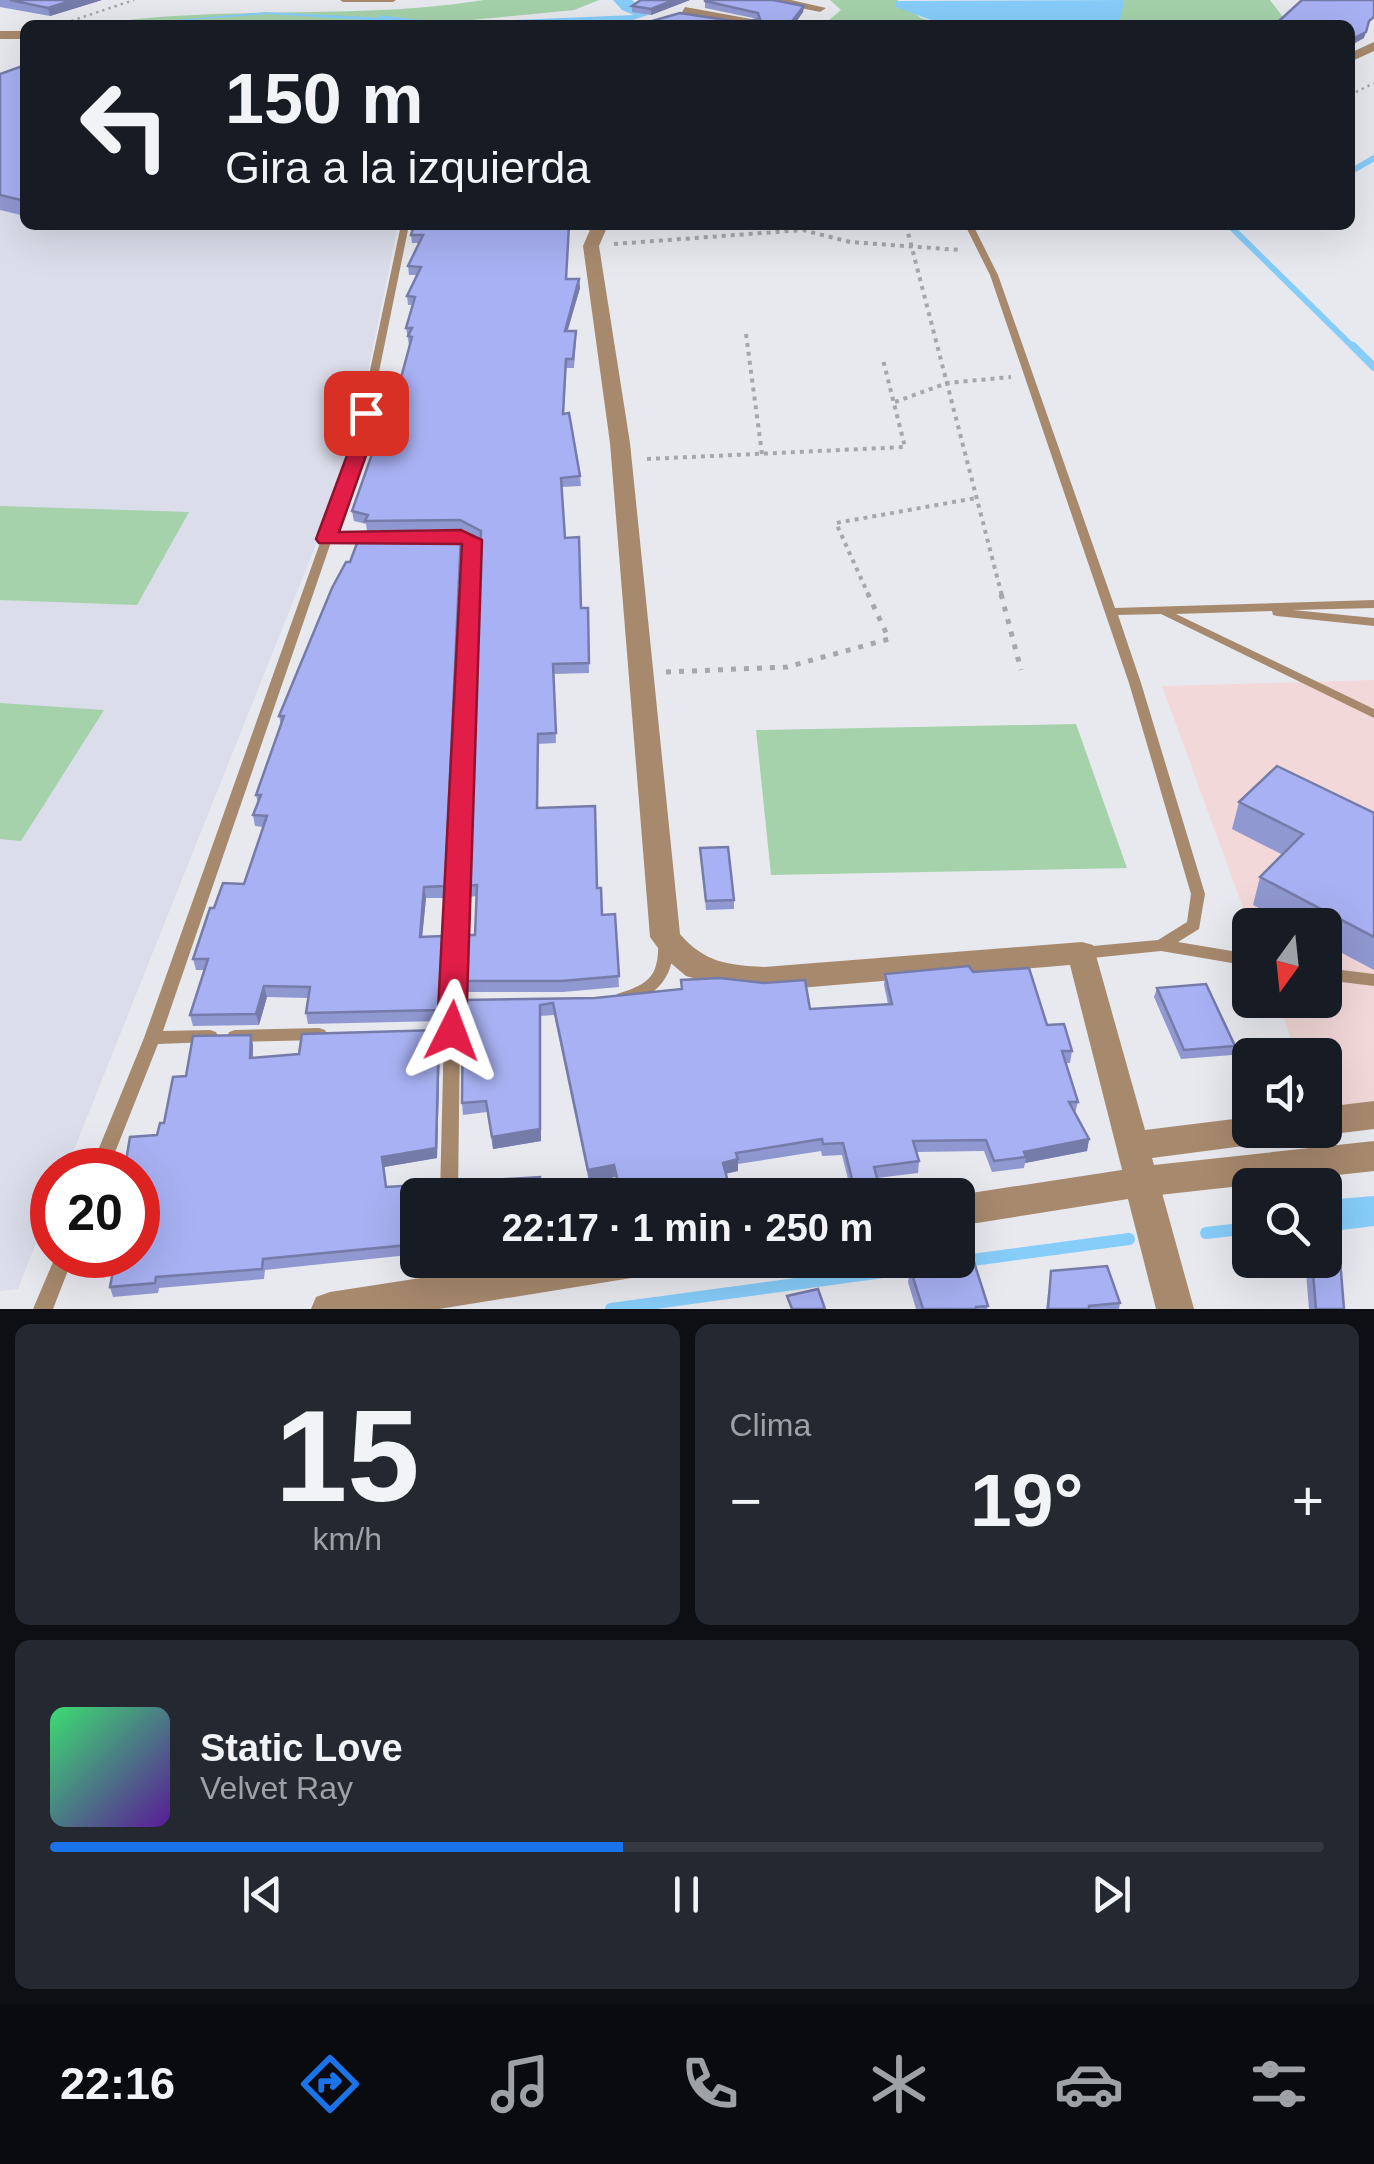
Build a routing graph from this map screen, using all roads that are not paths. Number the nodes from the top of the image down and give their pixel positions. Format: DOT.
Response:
graph roads {
  1 [pos="343,0"];
  2 [pos="393,0"];
  3 [pos="703,0"];
  4 [pos="768,0"];
  5 [pos="820,8"];
  6 [pos="685,12"];
  7 [pos="669,16"];
  8 [pos="733,20"];
  9 [pos="404,230"];
  10 [pos="971,230"];
  11 [pos="595,235"];
  12 [pos="422,536"];
  13 [pos="384,538"];
  14 [pos="327,539"];
  15 [pos="1374,604"];
  16 [pos="1254,608"];
  17 [pos="1110,612"];
  18 [pos="1165,612"];
  19 [pos="1374,622"];
  20 [pos="1374,714"];
  21 [pos="664,937"];
  22 [pos="1161,944"];
  23 [pos="1082,953"];
  24 [pos="1232,957"];
  25 [pos="1342,976"];
  26 [pos="1374,980"];
  27 [pos="607,999"];
  28 [pos="454,1002"];
  29 [pos="473,1002"];
  30 [pos="452,1031"];
  31 [pos="432,1032"];
  32 [pos="332,1034"];
  33 [pos="152,1038"];
  34 [pos="1374,1115"];
  35 [pos="1342,1120"];
  36 [pos="1232,1133"];
  37 [pos="1132,1146"];
  38 [pos="108,1148"];
  39 [pos="1374,1156"];
  40 [pos="449,1178"];
  41 [pos="1141,1182"];
  42 [pos="975,1208"];
  43 [pos="56,1278"];
  44 [pos="438,1278"];
  45 [pos="43,1309"];
  46 [pos="330,1309"];
  47 [pos="1175,1309"];
  1 -- 2 [label="lane"];
  3 -- 6 [label="street"];
  4 -- 5 [label="street"];
  6 -- 7 [label="street"];
  6 -- 8 [label="street"];
  9 -- 14 [label="lane"];
  10 -- 17 [label="lane"];
  11 -- 21 [label="street"];
  12 -- 28 [label="lane"];
  13 -- 14 [label="lane"];
  14 -- 33 [label="lane"];
  15 -- 16 [label="lane"];
  16 -- 18 [label="lane"];
  16 -- 19 [label="lane"];
  17 -- 18 [label="lane"];
  17 -- 22 [label="lane"];
  18 -- 20 [label="lane"];
  21 -- 23 [label="street"];
  21 -- 27 [label="lane"];
  22 -- 23 [label="lane"];
  22 -- 24 [label="lane"];
  23 -- 37 [label="street"];
  25 -- 26 [label="lane"];
  28 -- 29 [label="lane"];
  28 -- 30 [label="lane"];
  30 -- 31 [label="lane"];
  30 -- 40 [label="lane"];
  32 -- 33 [label="lane"];
  33 -- 38 [label="lane"];
  34 -- 35 [label="street"];
  36 -- 37 [label="street"];
  37 -- 41 [label="street"];
  39 -- 41 [label="street"];
  41 -- 42 [label="street"];
  41 -- 47 [label="street"];
  43 -- 45 [label="lane"];
  44 -- 46 [label="street"];
}
